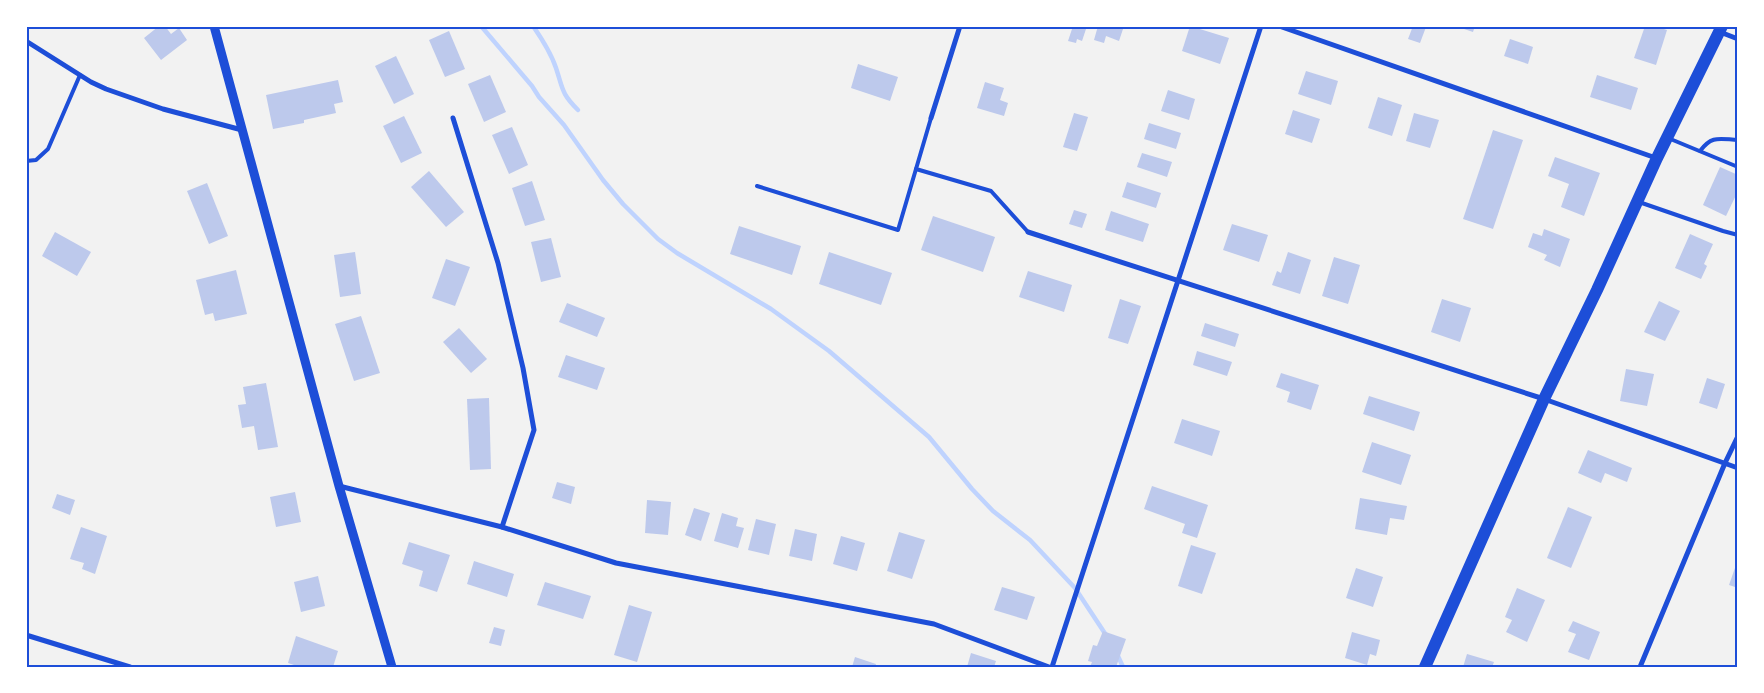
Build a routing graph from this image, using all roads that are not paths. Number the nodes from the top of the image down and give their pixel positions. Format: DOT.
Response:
graph roads {
  1 [pos="214,26"];
  2 [pos="960,26"];
  3 [pos="1261,26"];
  4 [pos="1279,26"];
  5 [pos="1721,29"];
  6 [pos="1738,39"];
  7 [pos="26,41"];
  8 [pos="80,75"];
  9 [pos="453,118"];
  10 [pos="931,118"];
  11 [pos="242,130"];
  12 [pos="1667,137"];
  13 [pos="1738,140"];
  14 [pos="1700,151"];
  15 [pos="1657,158"];
  16 [pos="26,161"];
  17 [pos="1738,167"];
  18 [pos="916,169"];
  19 [pos="757,186"];
  20 [pos="1637,202"];
  21 [pos="1028,232"];
  22 [pos="1738,235"];
  23 [pos="1178,279"];
  24 [pos="1544,399"];
  25 [pos="1738,436"];
  26 [pos="1725,463"];
  27 [pos="1738,468"];
  28 [pos="339,486"];
  29 [pos="502,527"];
  30 [pos="26,635"];
  31 [pos="130,667"];
  32 [pos="392,667"];
  33 [pos="1051,667"];
  34 [pos="1424,667"];
  35 [pos="1640,667"];
  1 -- 11 [label="street"];
  2 -- 10 [label="street"];
  3 -- 23 [label="street"];
  4 -- 15 [label="street"];
  5 -- 6 [label="street"];
  5 -- 12 [label="main road"];
  7 -- 8 [label="street"];
  8 -- 11 [label="street"];
  8 -- 16 [label="lane"];
  9 -- 29 [label="street"];
  10 -- 18 [label="lane"];
  11 -- 28 [label="street"];
  12 -- 14 [label="lane"];
  12 -- 15 [label="main road"];
  13 -- 14 [label="lane"];
  14 -- 17 [label="lane"];
  15 -- 20 [label="main road"];
  18 -- 19 [label="lane"];
  18 -- 21 [label="lane"];
  20 -- 22 [label="lane"];
  20 -- 24 [label="main road"];
  21 -- 23 [label="street"];
  23 -- 24 [label="street"];
  23 -- 33 [label="street"];
  24 -- 26 [label="street"];
  24 -- 34 [label="main road"];
  25 -- 26 [label="street"];
  26 -- 27 [label="street"];
  26 -- 35 [label="street"];
  28 -- 29 [label="street"];
  28 -- 32 [label="street"];
  29 -- 33 [label="street"];
  30 -- 31 [label="street"];
}
